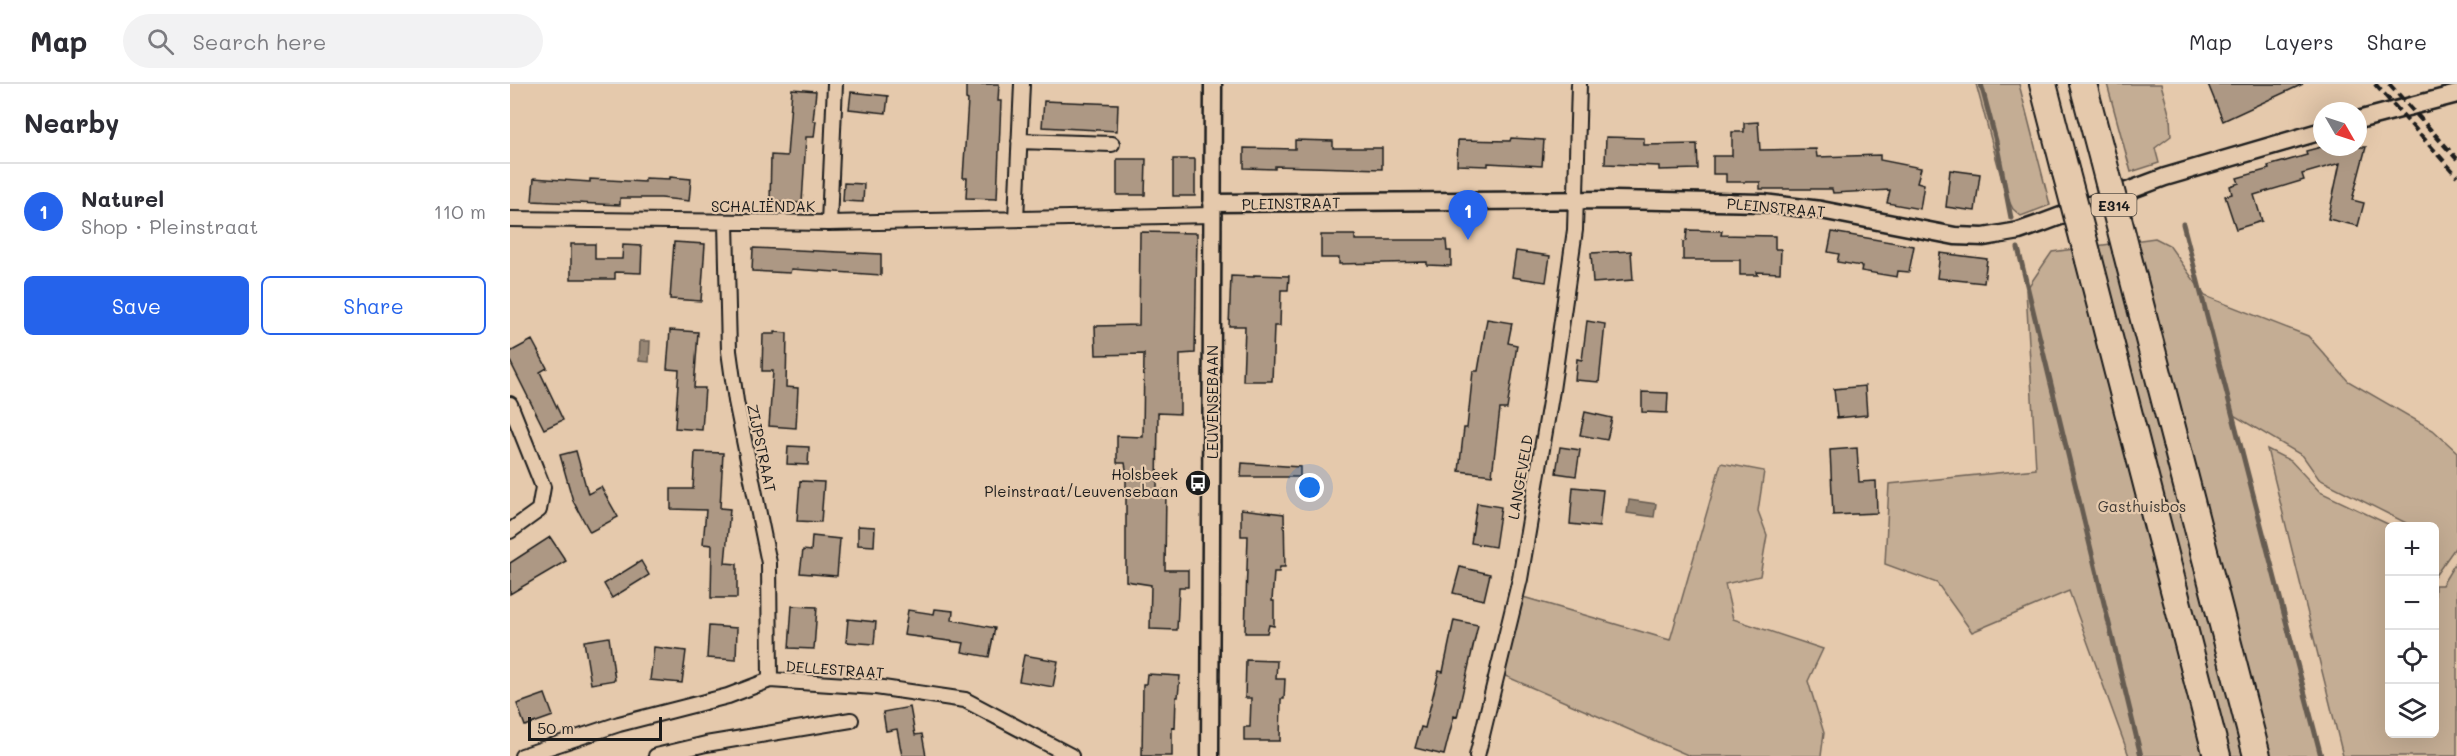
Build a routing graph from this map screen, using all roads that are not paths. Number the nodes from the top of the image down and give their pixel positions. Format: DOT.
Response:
graph roads {
  1 [pos="835,84"];
  2 [pos="1022,84"];
  3 [pos="1214,84"];
  4 [pos="1579,84"];
  5 [pos="2043,84"];
  6 [pos="2083,84"];
  7 [pos="2457,94"];
  8 [pos="2367,118"];
  9 [pos="2313,134"];
  10 [pos="1019,141"];
  11 [pos="1113,144"];
  12 [pos="1577,201"];
  13 [pos="1212,209"];
  14 [pos="510,219"];
  15 [pos="1016,219"];
  16 [pos="726,222"];
  17 [pos="830,223"];
  18 [pos="510,404"];
  19 [pos="510,531"];
  20 [pos="770,680"];
  21 [pos="851,720"];
  22 [pos="522,756"];
  23 [pos="656,756"];
  24 [pos="1071,756"];
  25 [pos="1210,756"];
  26 [pos="1477,756"];
  27 [pos="2217,756"];
  28 [pos="2257,756"];
  1 -- 17 [label="street"];
  2 -- 10 [label="street"];
  3 -- 13 [label="street, LEUVENSEBAAN"];
  4 -- 12 [label="street, LANGEVELD"];
  5 -- 27 [label="highway, E314, bridge"];
  6 -- 28 [label="highway, E314, bridge"];
  7 -- 8 [label="street"];
  9 -- 12 [label="street, PLEINSTRAAT"];
  10 -- 11 [label="street"];
  10 -- 15 [label="street"];
  12 -- 13 [label="street, PLEINSTRAAT"];
  12 -- 26 [label="street, LANGEVELD"];
  13 -- 15 [label="street, SCHALIËNDAK"];
  13 -- 25 [label="street, LEUVENSEBAAN"];
  14 -- 16 [label="street, SCHALIËNDAK"];
  15 -- 17 [label="street, SCHALIËNDAK"];
  16 -- 17 [label="street, SCHALIËNDAK"];
  16 -- 20 [label="street, ZIJPSTRAAT"];
  18 -- 19 [label="street"];
  20 -- 22 [label="street, DELLESTRAAT"];
  20 -- 24 [label="street, DELLESTRAAT"];
  21 -- 23 [label="street"];
}
